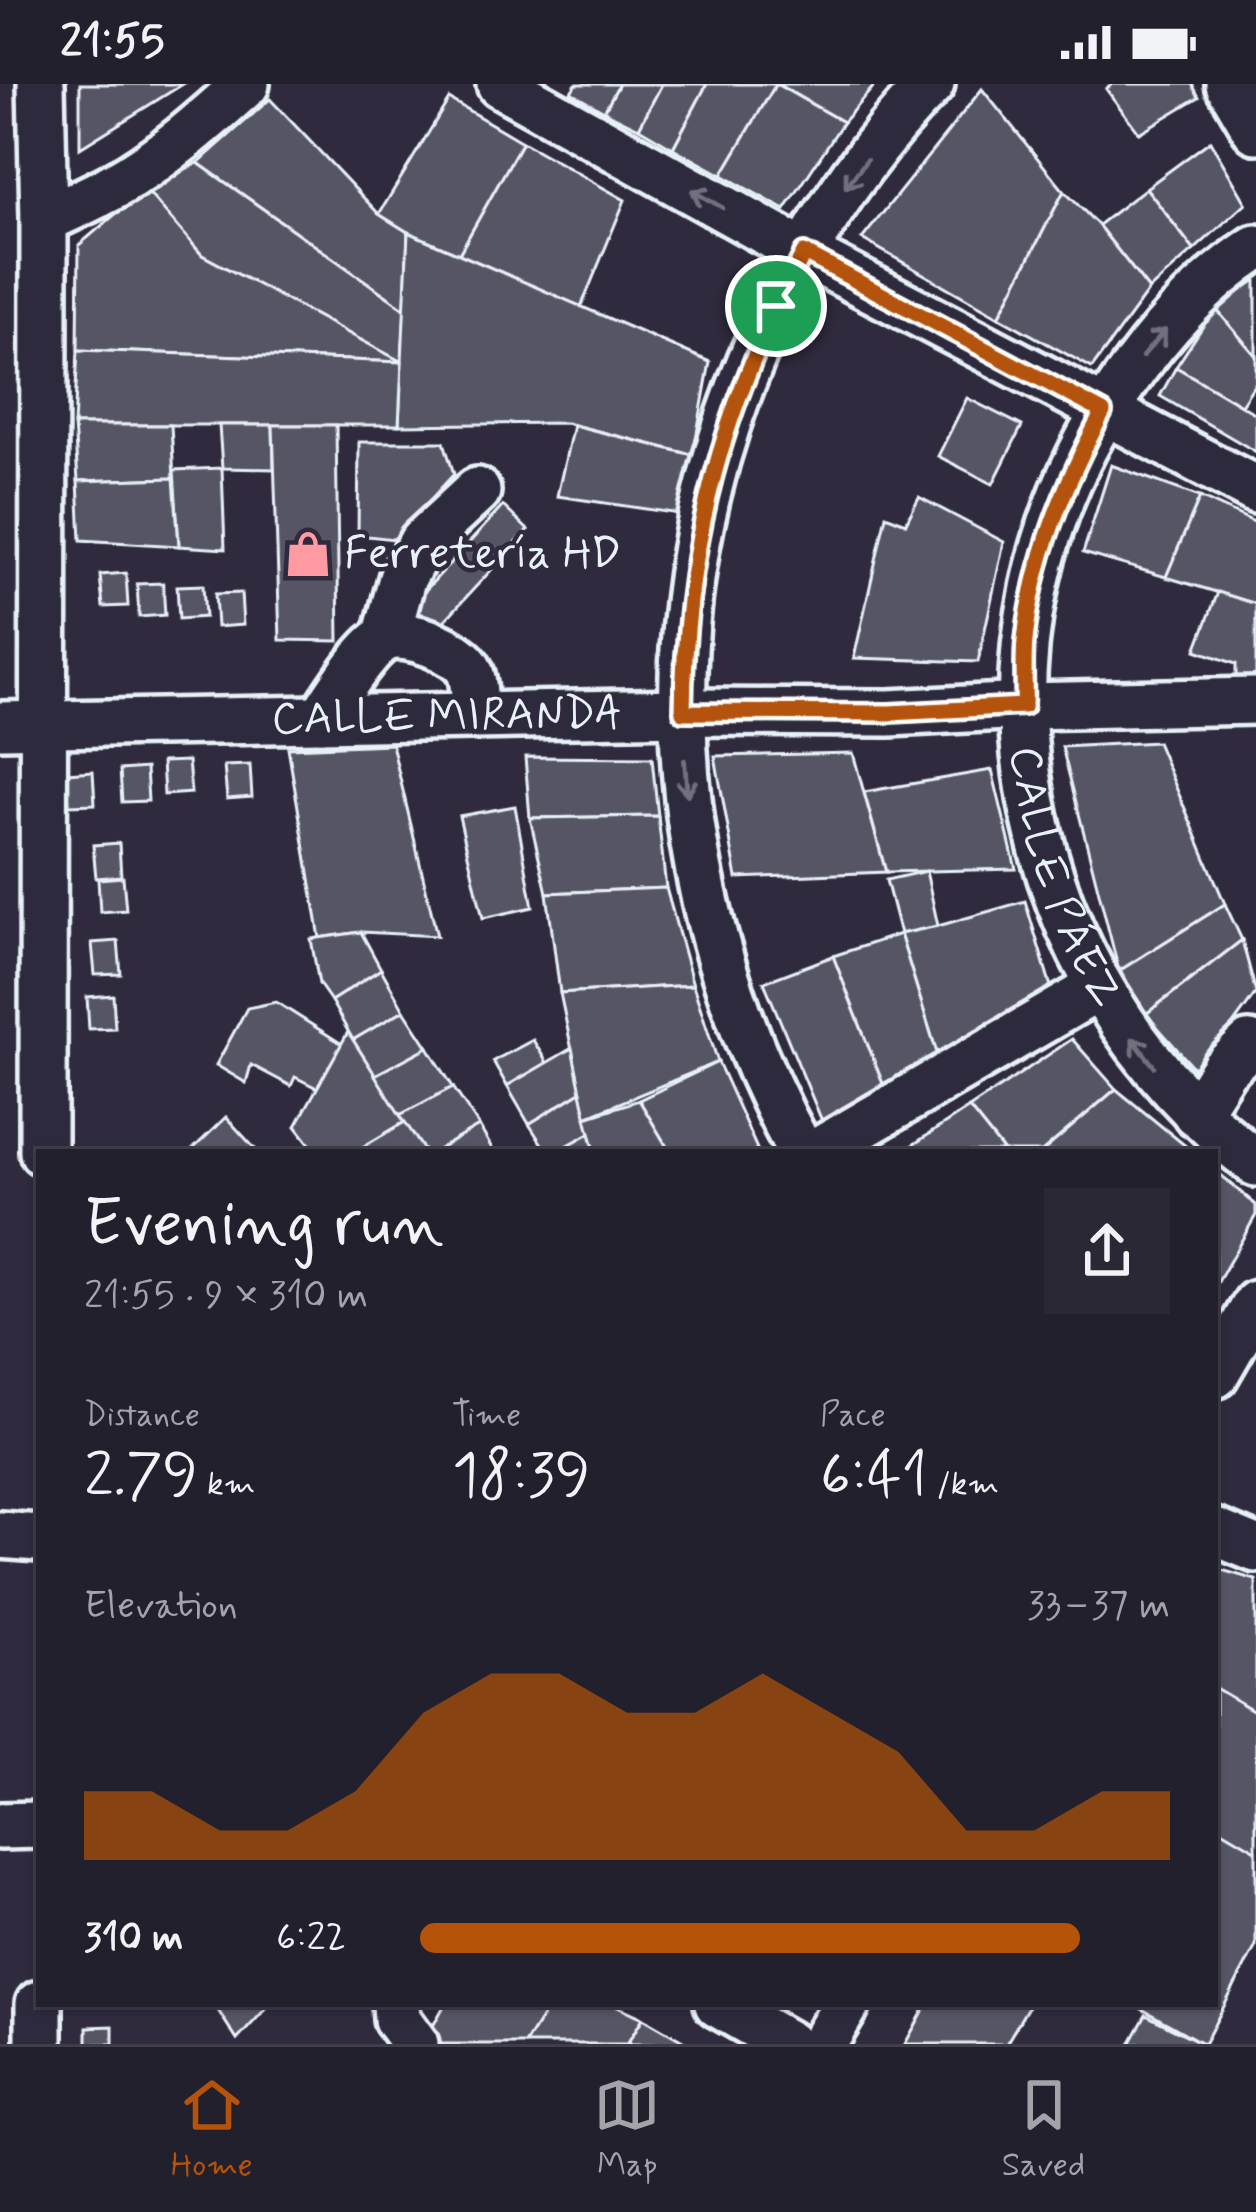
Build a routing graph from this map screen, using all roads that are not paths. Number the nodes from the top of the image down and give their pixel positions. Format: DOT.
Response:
graph roads {
  1 [pos="41,84"];
  2 [pos="246,84"];
  3 [pos="500,84"];
  4 [pos="931,84"];
  5 [pos="1229,84"];
  6 [pos="1256,130"];
  7 [pos="44,220"];
  8 [pos="1256,248"];
  9 [pos="804,253"];
  10 [pos="1103,412"];
  11 [pos="1256,490"];
  12 [pos="477,491"];
  13 [pos="386,638"];
  14 [pos="1256,701"];
  15 [pos="1024,706"];
  16 [pos="683,712"];
  17 [pos="475,716"];
  18 [pos="321,719"];
  19 [pos="22,724"];
  20 [pos="1099,988"];
  21 [pos="1256,1047"];
  22 [pos="1196,1113"];
  23 [pos="43,1149"];
  24 [pos="800,1149"];
  25 [pos="822,1149"];
  26 [pos="1256,1163"];
  27 [pos="1256,1304"];
  28 [pos="1218,1370"];
  29 [pos="1218,1533"];
  30 [pos="0,1535"];
  31 [pos="36,1538"];
  32 [pos="1256,1549"];
  33 [pos="36,1825"];
  34 [pos="0,1826"];
  35 [pos="40,2007"];
  36 [pos="396,2007"];
  37 [pos="722,2007"];
  38 [pos="846,2007"];
  39 [pos="765,2038"];
  40 [pos="39,2044"];
  41 [pos="416,2044"];
  42 [pos="823,2044"];
  1 -- 7 [label="street"];
  2 -- 7 [label="street"];
  9 -- 3 [label="street, one-way"];
  4 -- 9 [label="street, one-way"];
  5 -- 6 [label="street"];
  7 -- 19 [label="street"];
  10 -- 8 [label="street, CALLE PÁEZ, one-way"];
  9 -- 10 [label="street"];
  9 -- 16 [label="street"];
  10 -- 11 [label="street"];
  10 -- 15 [label="street, CALLE PÁEZ"];
  12 -- 13 [label="street"];
  13 -- 17 [label="street"];
  13 -- 18 [label="street"];
  14 -- 15 [label="street, CALLE MIRANDA"];
  15 -- 16 [label="street, CALLE MIRANDA"];
  15 -- 20 [label="street, CALLE PÁEZ"];
  16 -- 17 [label="street, CALLE MIRANDA"];
  16 -- 24 [label="street, one-way"];
  17 -- 18 [label="street, CALLE MIRANDA"];
  18 -- 19 [label="street, CALLE MIRANDA"];
  19 -- 23 [label="street"];
  22 -- 20 [label="street, CALLE PÁEZ, one-way"];
  20 -- 25 [label="street"];
  21 -- 22 [label="street"];
  22 -- 26 [label="street, CALLE PÁEZ"];
  27 -- 28 [label="street"];
  29 -- 32 [label="street"];
  30 -- 31 [label="street"];
  33 -- 34 [label="street"];
  35 -- 40 [label="street"];
  36 -- 41 [label="street"];
  37 -- 39 [label="street"];
  38 -- 42 [label="street"];
}
